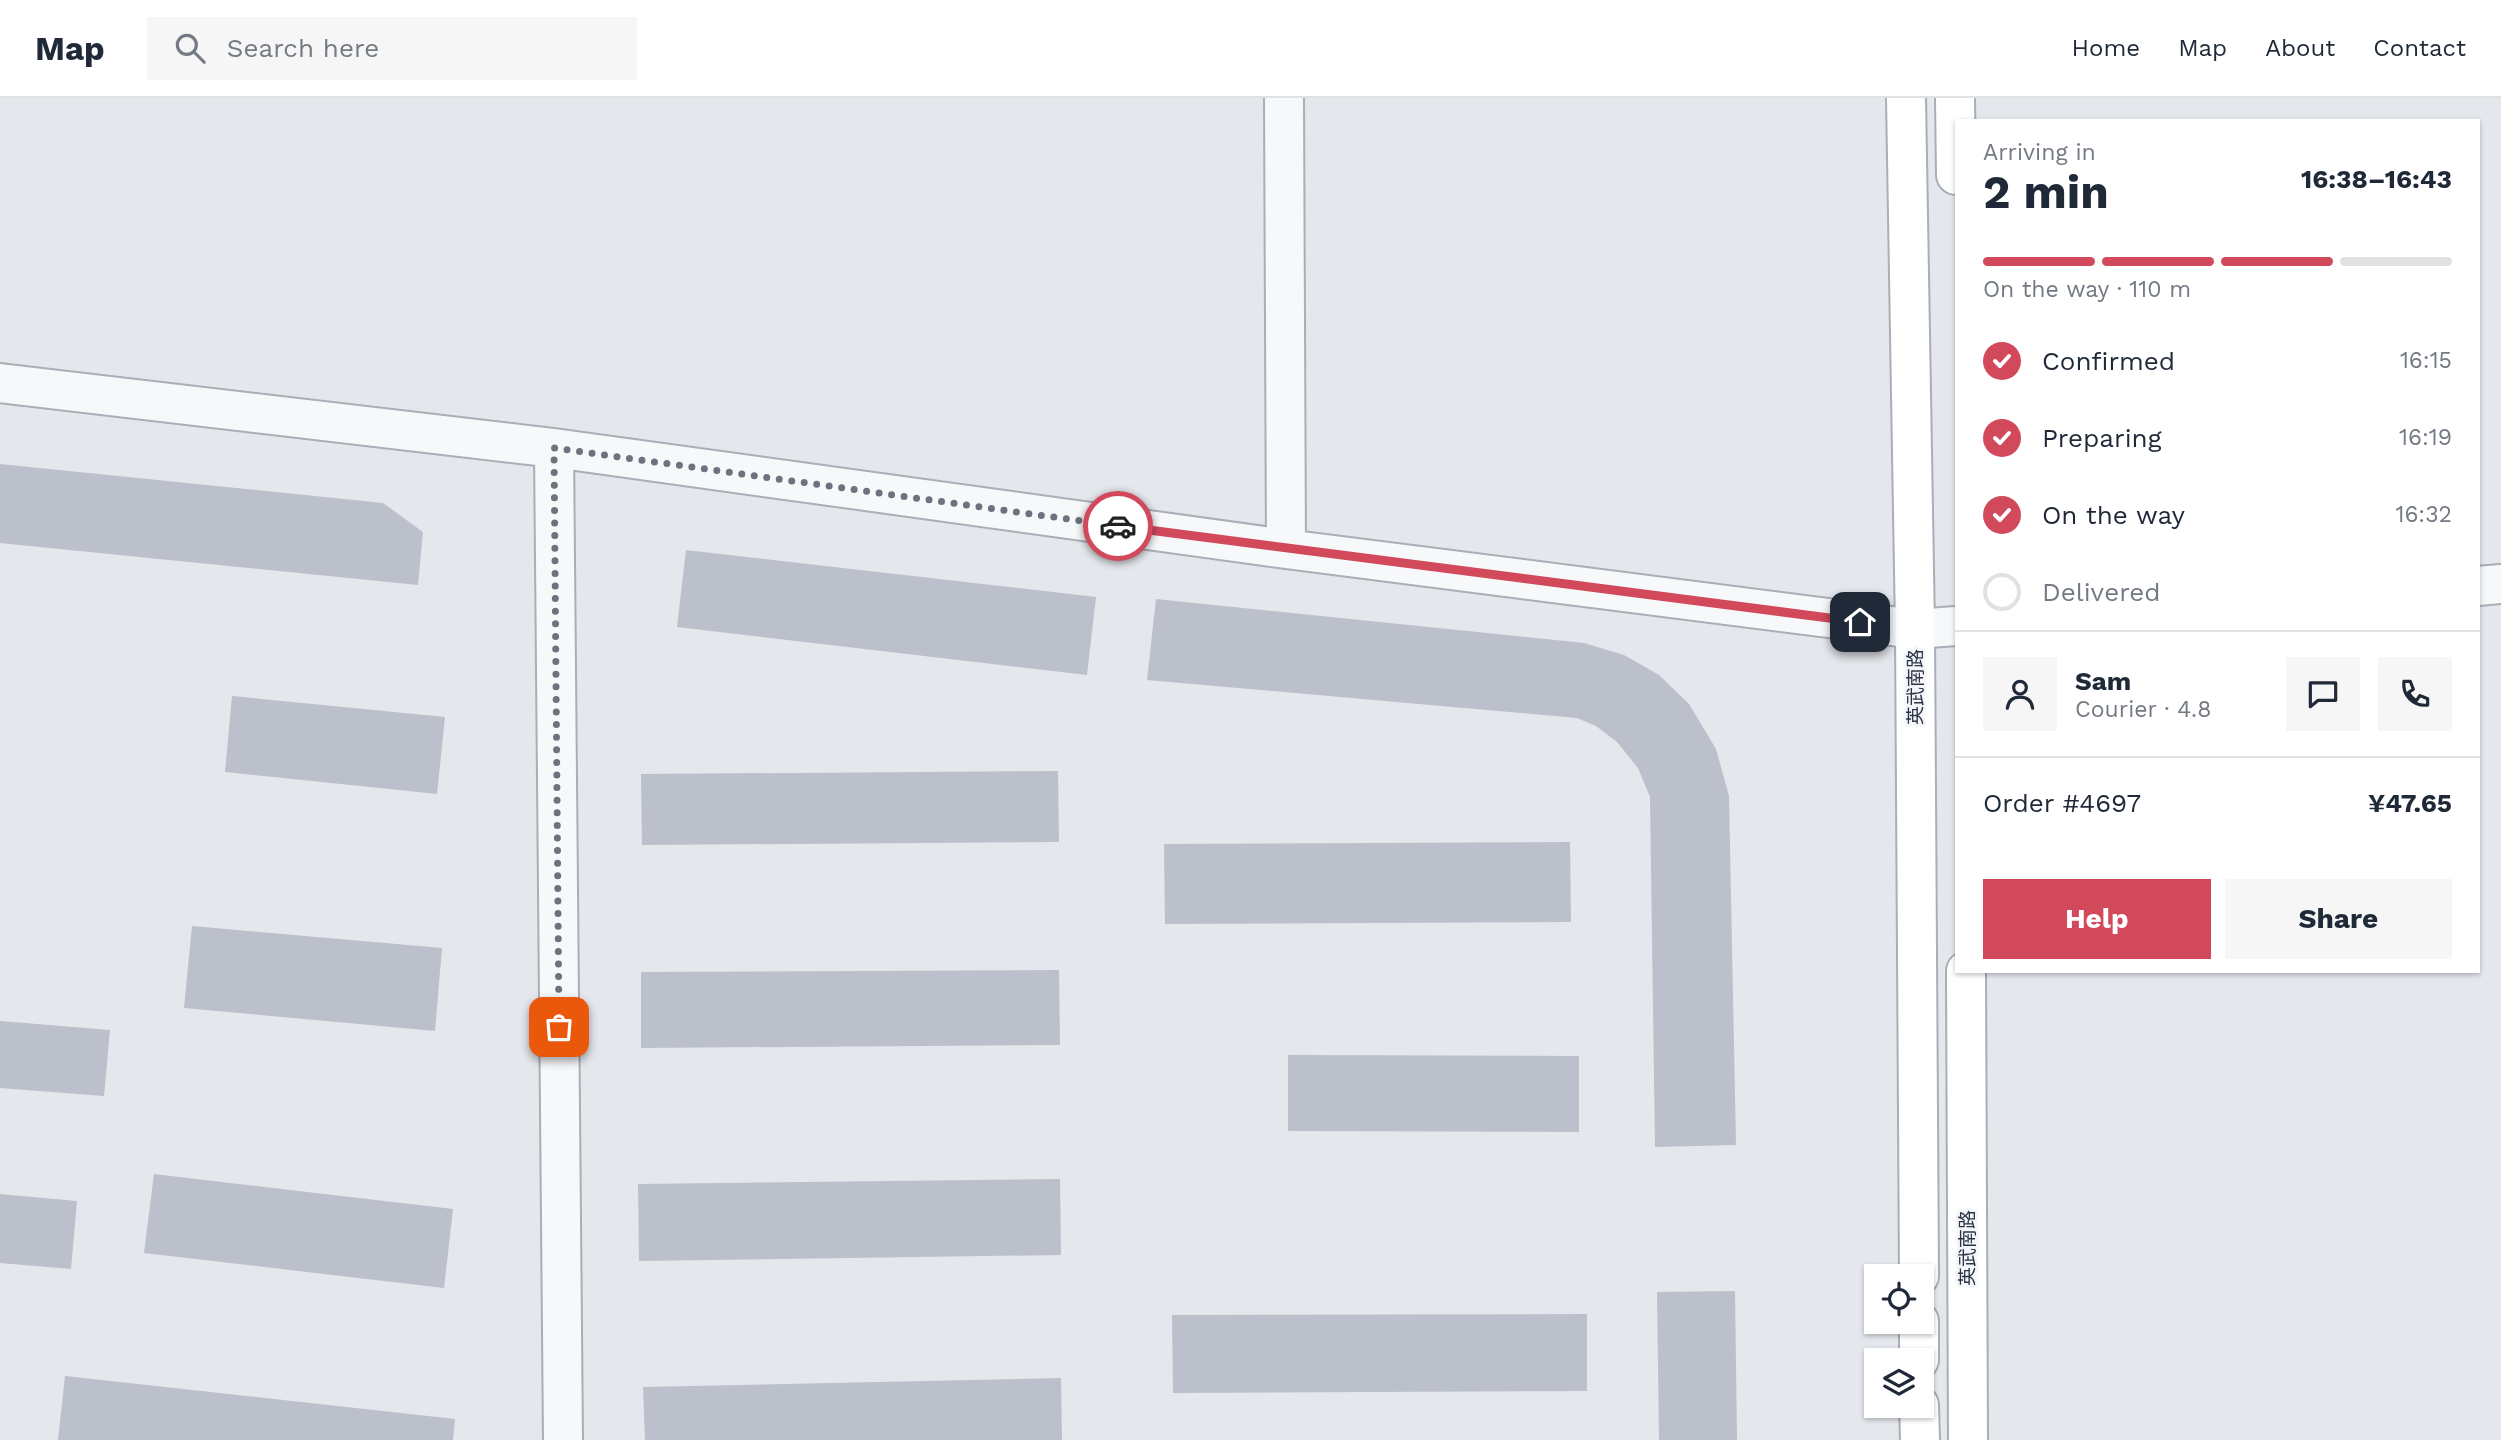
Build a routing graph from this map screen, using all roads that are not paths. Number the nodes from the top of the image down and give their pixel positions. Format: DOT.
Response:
graph roads {
  1 [pos="1284,98"];
  2 [pos="1906,98"];
  3 [pos="1955,98"];
  4 [pos="1955,119"];
  5 [pos="0,383"];
  6 [pos="554,448"];
  7 [pos="1286,549"];
  8 [pos="2501,584"];
  9 [pos="2480,586"];
  10 [pos="1955,626"];
  11 [pos="1914,629"];
  12 [pos="1966,973"];
  13 [pos="1919,1264"];
  14 [pos="1919,1418"];
  15 [pos="563,1440"];
  16 [pos="1920,1440"];
  17 [pos="1968,1440"];
  1 -- 7 [label="street"];
  2 -- 11 [label="main road, 英武南路"];
  3 -- 4 [label="main road"];
  5 -- 6 [label="street"];
  6 -- 7 [label="street"];
  6 -- 15 [label="street"];
  7 -- 11 [label="street"];
  8 -- 9 [label="street"];
  10 -- 11 [label="street"];
  11 -- 13 [label="main road, 英武南路"];
  12 -- 17 [label="main road, 英武南路"];
  14 -- 16 [label="main road"];
}
